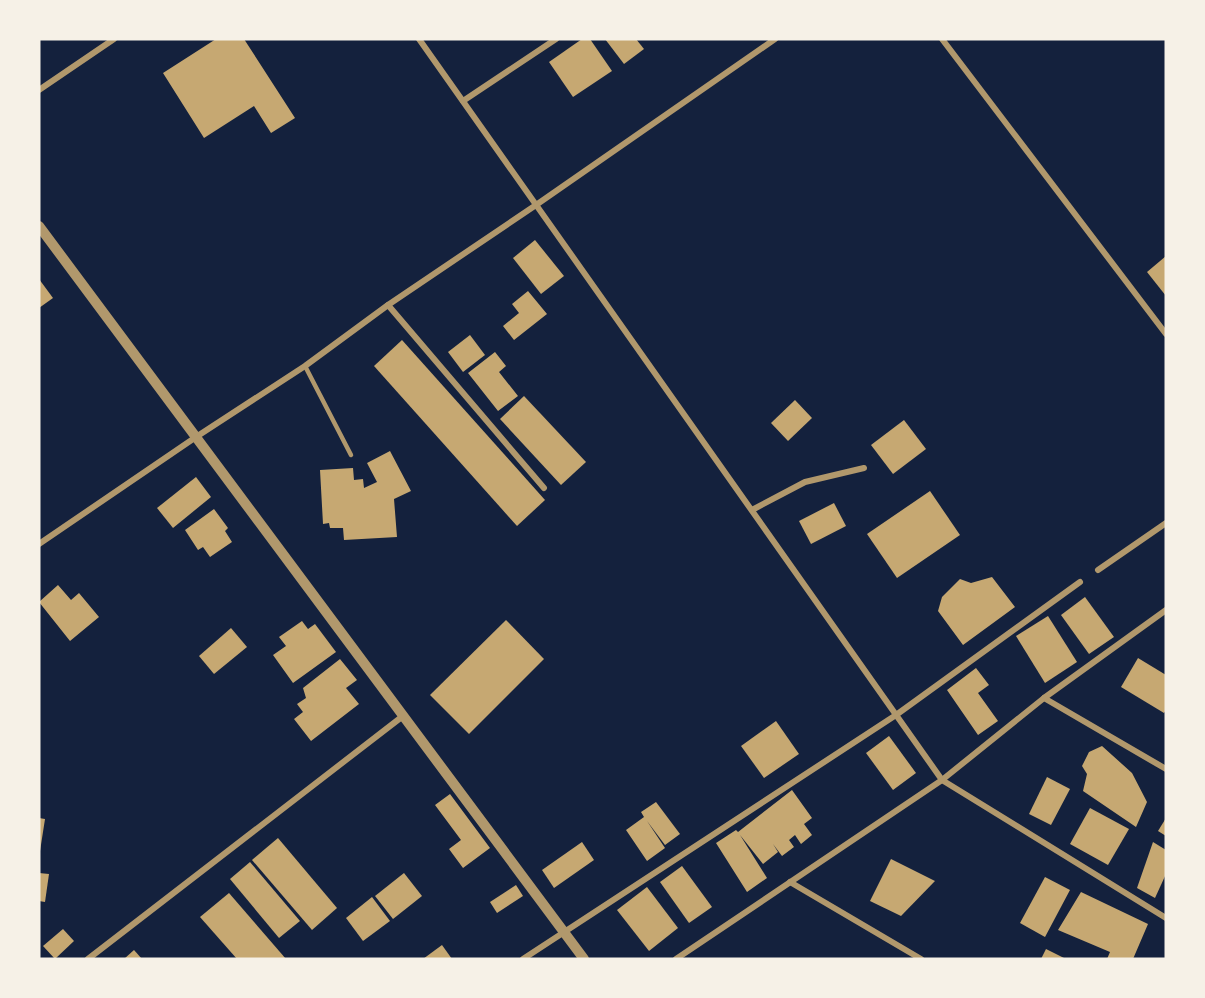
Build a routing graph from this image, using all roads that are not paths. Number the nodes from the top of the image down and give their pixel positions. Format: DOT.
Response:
graph roads {
  1 [pos="114,39"];
  2 [pos="419,39"];
  3 [pos="556,39"];
  4 [pos="775,39"];
  5 [pos="942,39"];
  6 [pos="39,90"];
  7 [pos="463,101"];
  8 [pos="536,205"];
  9 [pos="39,226"];
  10 [pos="388,305"];
  11 [pos="1166,334"];
  12 [pos="305,366"];
  13 [pos="196,437"];
  14 [pos="351,454"];
  15 [pos="864,468"];
  16 [pos="544,488"];
  17 [pos="752,510"];
  18 [pos="1166,523"];
  19 [pos="39,544"];
  20 [pos="1098,570"];
  21 [pos="1080,582"];
  22 [pos="1164,614"];
  23 [pos="1044,698"];
  24 [pos="896,715"];
  25 [pos="403,716"];
  26 [pos="1166,769"];
  27 [pos="942,780"];
  28 [pos="790,882"];
  29 [pos="1166,918"];
  30 [pos="563,933"];
  31 [pos="88,959"];
  32 [pos="523,959"];
  33 [pos="584,959"];
  34 [pos="675,959"];
  35 [pos="921,959"];
  1 -- 6 [label="street"];
  2 -- 7 [label="street"];
  3 -- 7 [label="street"];
  4 -- 8 [label="street"];
  5 -- 11 [label="street"];
  7 -- 8 [label="street"];
  8 -- 10 [label="street"];
  8 -- 17 [label="street"];
  9 -- 13 [label="street"];
  10 -- 12 [label="street"];
  10 -- 16 [label="street"];
  12 -- 13 [label="street"];
  12 -- 14 [label="lane"];
  13 -- 19 [label="street"];
  13 -- 25 [label="street"];
  15 -- 17 [label="street"];
  17 -- 24 [label="street"];
  18 -- 20 [label="street"];
  21 -- 24 [label="street"];
  22 -- 23 [label="street"];
  23 -- 26 [label="street"];
  23 -- 27 [label="street"];
  24 -- 27 [label="street"];
  24 -- 30 [label="street"];
  25 -- 30 [label="street"];
  25 -- 31 [label="street"];
  27 -- 28 [label="street"];
  27 -- 29 [label="street"];
  28 -- 34 [label="street"];
  28 -- 35 [label="street"];
  30 -- 32 [label="street"];
  30 -- 33 [label="street"];
}
